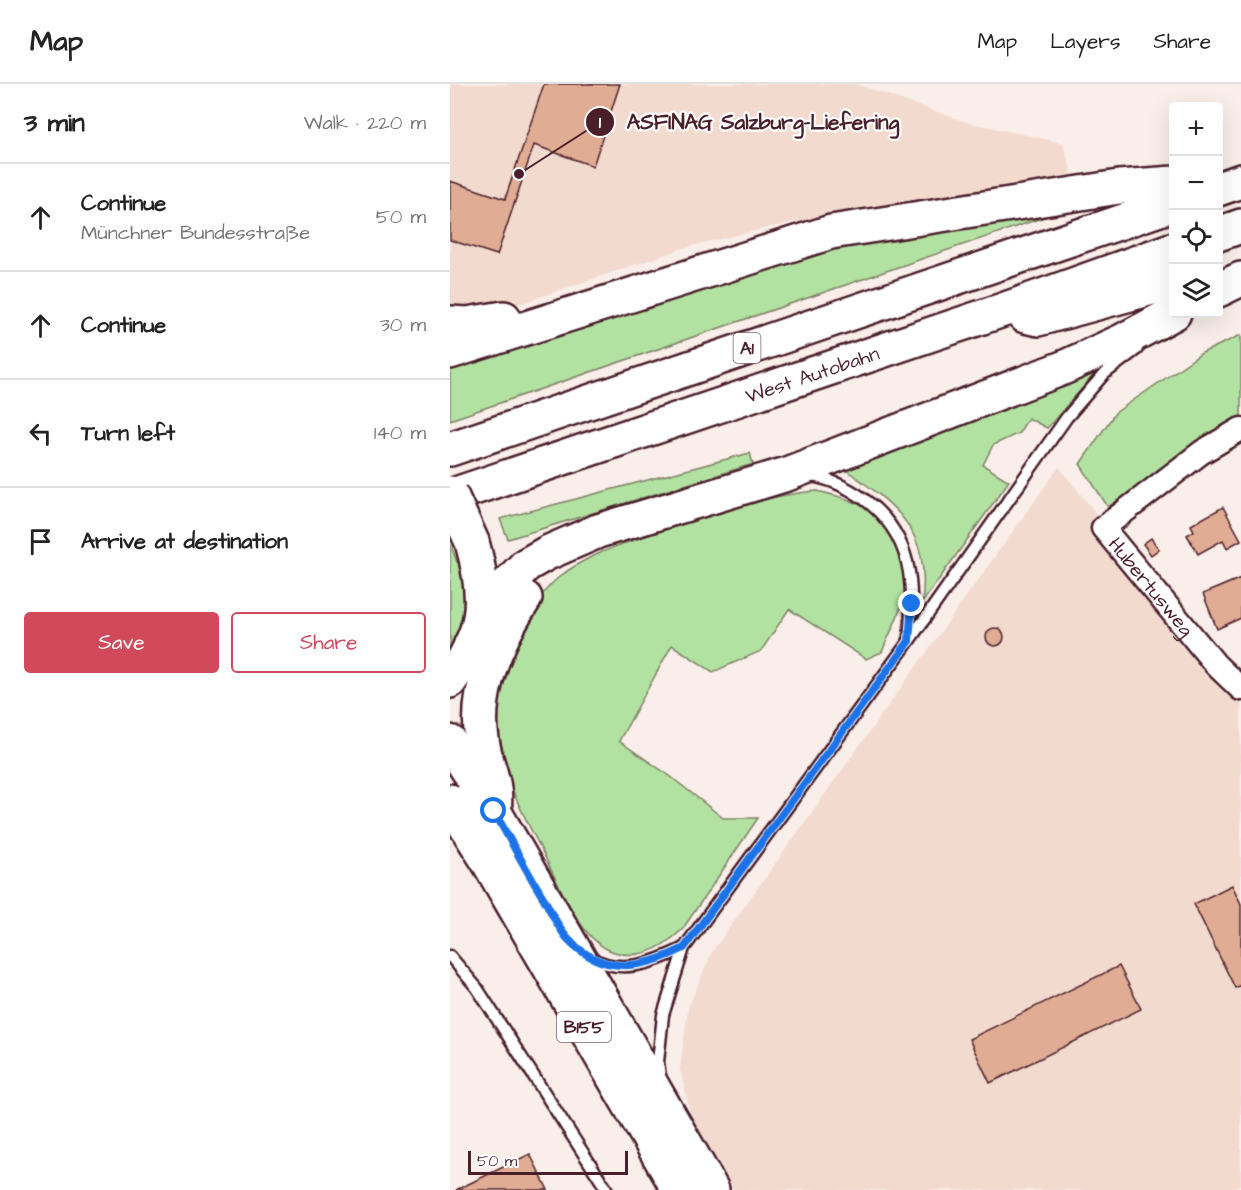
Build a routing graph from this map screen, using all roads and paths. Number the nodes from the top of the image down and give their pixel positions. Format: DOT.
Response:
graph roads {
  1 [pos="1223,179"];
  2 [pos="1241,179"];
  3 [pos="1169,183"];
  4 [pos="1223,187"];
  5 [pos="1169,205"];
  6 [pos="1241,226"];
  7 [pos="1223,232"];
  8 [pos="794,241"];
  9 [pos="1169,250"];
  10 [pos="1241,262"];
  11 [pos="1223,267"];
  12 [pos="1241,279"];
  13 [pos="1169,283"];
  14 [pos="1223,288"];
  15 [pos="1003,310"];
  16 [pos="1166,317"];
  17 [pos="450,324"];
  18 [pos="450,352"];
  19 [pos="1241,429"];
  20 [pos="450,450"];
  21 [pos="784,474"];
  22 [pos="450,494"];
  23 [pos="909,641"];
  24 [pos="471,644"];
  25 [pos="450,681"];
  26 [pos="1241,689"];
  27 [pos="450,742"];
  28 [pos="450,801"];
  29 [pos="494,811"];
  30 [pos="567,938"];
  31 [pos="684,948"];
  32 [pos="450,956"];
  33 [pos="663,1103"];
  34 [pos="607,1190"];
  35 [pos="679,1190"];
  36 [pos="712,1190"];
  1 -- 2 [label="main road"];
  2 -- 4 [label="main road"];
  3 -- 8 [label="main road"];
  5 -- 20 [label="main road, A1"];
  6 -- 7 [label="main road"];
  8 -- 17 [label="main road"];
  8 -- 18 [label="main road"];
  9 -- 15 [label="main road, West Autobahn / A1"];
  10 -- 11 [label="main road"];
  12 -- 14 [label="main road"];
  13 -- 15 [label="main road"];
  15 -- 22 [label="main road, West Autobahn / A1"];
  16 -- 21 [label="main road"];
  16 -- 23 [label="lane"];
  19 -- 26 [label="street, Hubertusweg"];
  21 -- 23 [label="lane"];
  21 -- 24 [label="main road"];
  21 -- 29 [label="main road"];
  22 -- 24 [label="main road, bridge"];
  23 -- 31 [label="lane"];
  24 -- 25 [label="main road"];
  27 -- 29 [label="main road, B155"];
  28 -- 35 [label="main road, B155"];
  29 -- 30 [label="main road, B155"];
  30 -- 31 [label="lane"];
  30 -- 33 [label="main road, B155"];
  31 -- 33 [label="lane"];
  32 -- 34 [label="lane"];
  33 -- 36 [label="main road, B155"];
}
